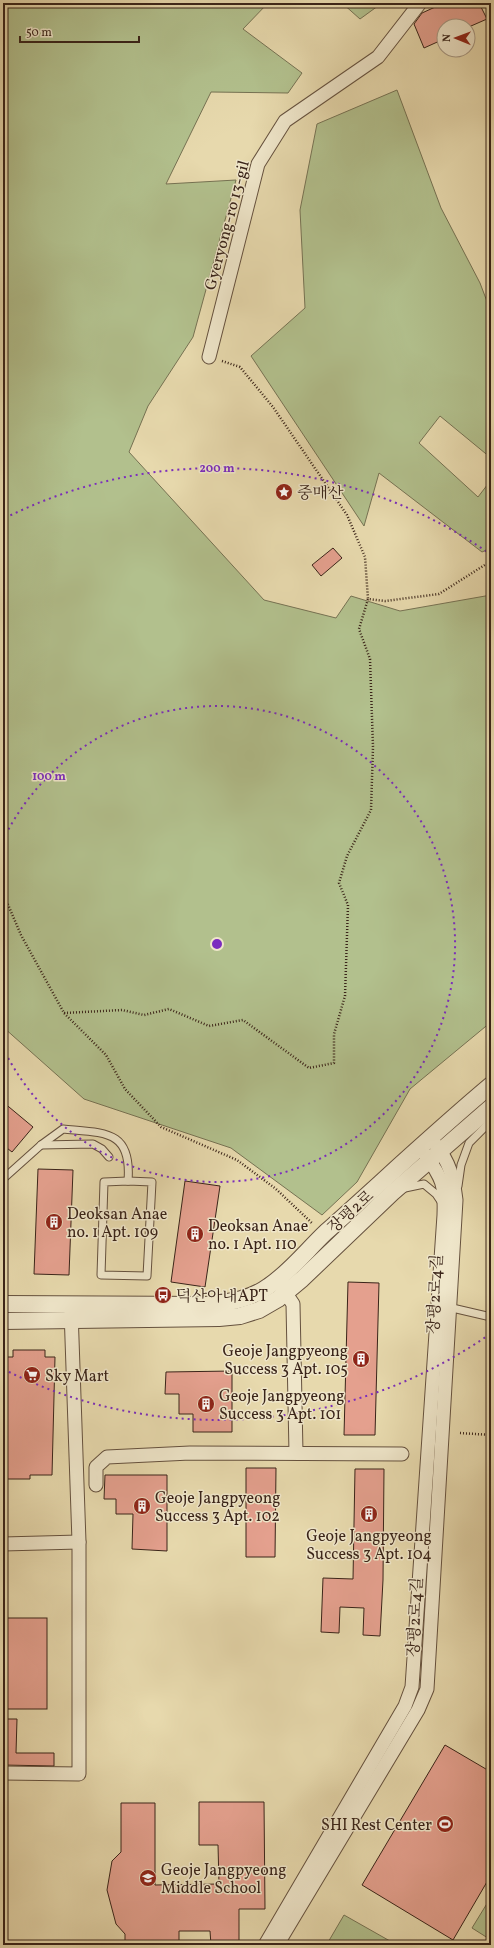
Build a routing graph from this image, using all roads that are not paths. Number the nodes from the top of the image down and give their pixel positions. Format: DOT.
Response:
graph roads {
  1 [pos="420,3"];
  2 [pos="209,357"];
  3 [pos="491,1085"];
  4 [pos="491,1107"];
  5 [pos="491,1121"];
  6 [pos="426,1143"];
  7 [pos="40,1145"];
  8 [pos="436,1156"];
  9 [pos="109,1157"];
  10 [pos="3,1179"];
  11 [pos="128,1181"];
  12 [pos="392,1193"];
  13 [pos="450,1204"];
  14 [pos="281,1286"];
  15 [pos="3,1304"];
  16 [pos="72,1305"];
  17 [pos="444,1306"];
  18 [pos="491,1317"];
  19 [pos="3,1321"];
  20 [pos="71,1321"];
  21 [pos="296,1453"];
  22 [pos="402,1454"];
  23 [pos="96,1485"];
  24 [pos="79,1542"];
  25 [pos="3,1544"];
  26 [pos="3,1773"];
  27 [pos="265,1945"];
  28 [pos="277,1945"];
  1 -- 2 [label="street, Gyeryong-ro 13-gil"];
  3 -- 6 [label="street, 장평2로"];
  4 -- 8 [label="street, 장평2로"];
  5 -- 13 [label="lane"];
  6 -- 8 [label="street, 장평2로4길"];
  6 -- 14 [label="street, 장평2로"];
  7 -- 9 [label="lane"];
  7 -- 10 [label="lane"];
  7 -- 11 [label="lane"];
  8 -- 12 [label="street, 장평2로"];
  8 -- 13 [label="street, 장평2로4길"];
  11 -- 11 [label="lane"];
  12 -- 13 [label="lane"];
  12 -- 14 [label="street, 장평2로"];
  13 -- 17 [label="street, 장평2로4길"];
  14 -- 16 [label="street, 장평2로"];
  14 -- 20 [label="street, 장평2로"];
  14 -- 21 [label="street"];
  15 -- 16 [label="street, 장평2로"];
  16 -- 20 [label="street"];
  17 -- 18 [label="lane"];
  17 -- 27 [label="street, 장평2로4길"];
  17 -- 28 [label="street, 장평2로4길"];
  19 -- 20 [label="street, 장평2로"];
  20 -- 24 [label="street"];
  21 -- 22 [label="street"];
  21 -- 23 [label="street"];
  24 -- 25 [label="street"];
  24 -- 26 [label="street"];
}
